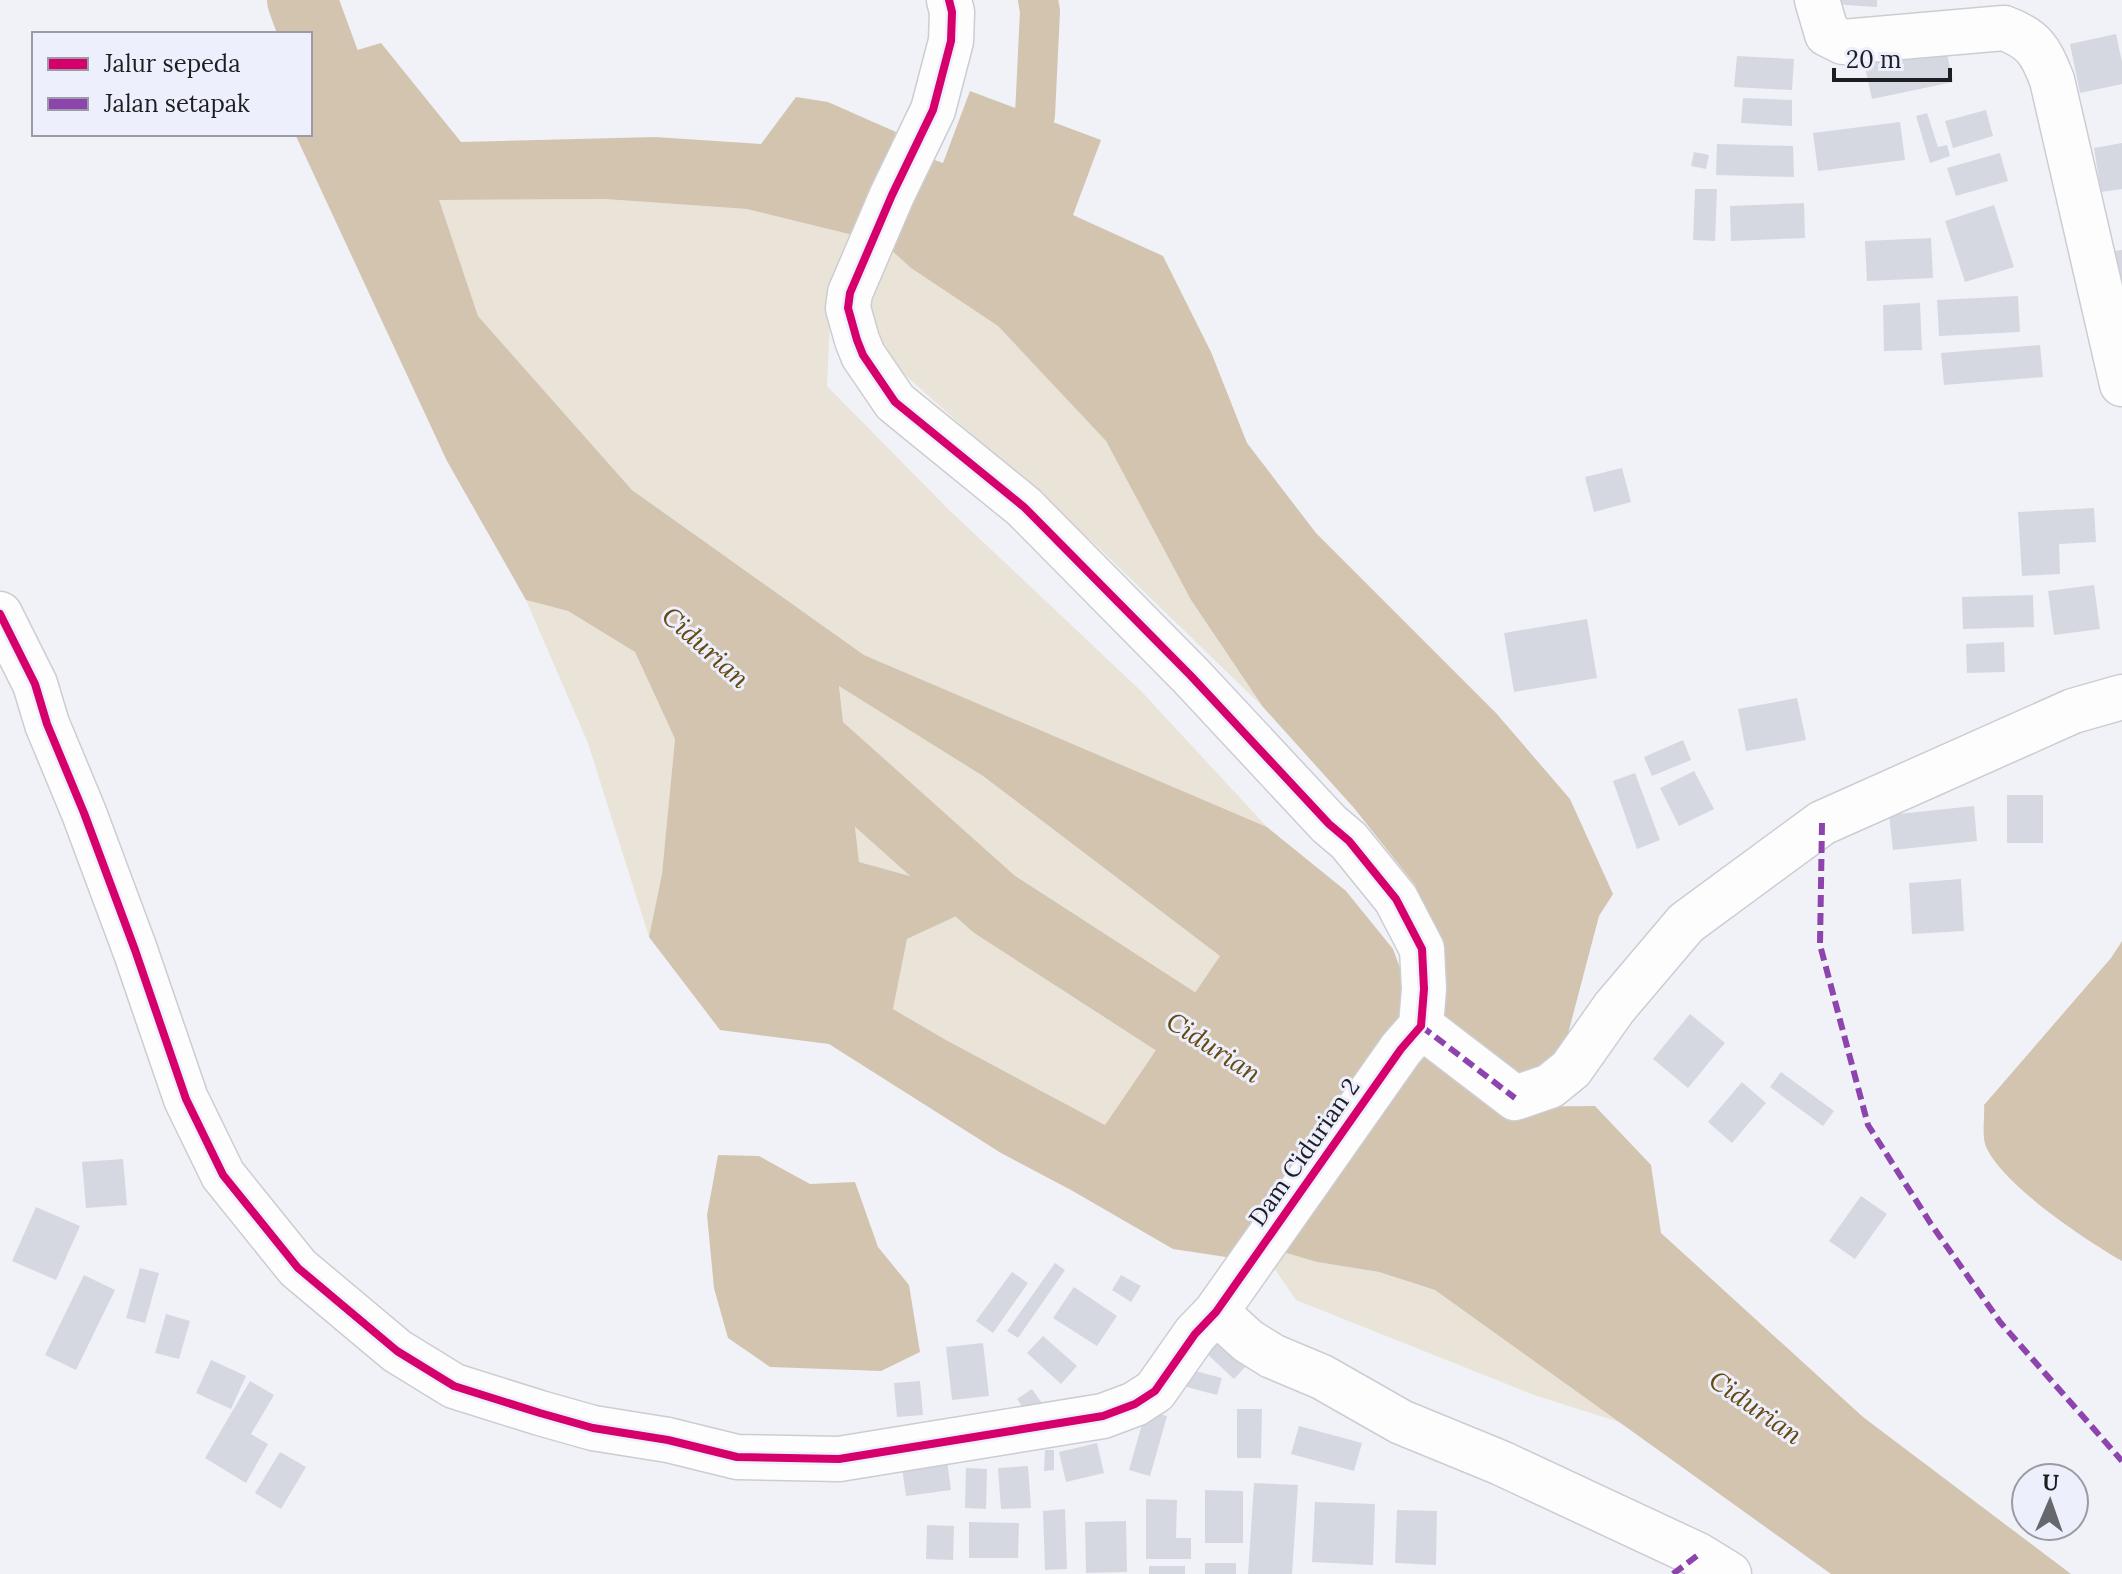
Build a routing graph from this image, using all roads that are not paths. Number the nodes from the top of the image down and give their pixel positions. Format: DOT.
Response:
graph roads {
  1 [pos="949,0"];
  2 [pos="1817,0"];
  3 [pos="2122,384"];
  4 [pos="0,614"];
  5 [pos="2122,697"];
  6 [pos="1411,1037"];
  7 [pos="1228,1295"];
  8 [pos="1700,1568"];
  1 -- 6 [label="street"];
  2 -- 3 [label="street"];
  4 -- 7 [label="street, Dam Cidurian 2"];
  5 -- 6 [label="street"];
  6 -- 7 [label="street, Dam Cidurian 2"];
  7 -- 8 [label="street"];
}
